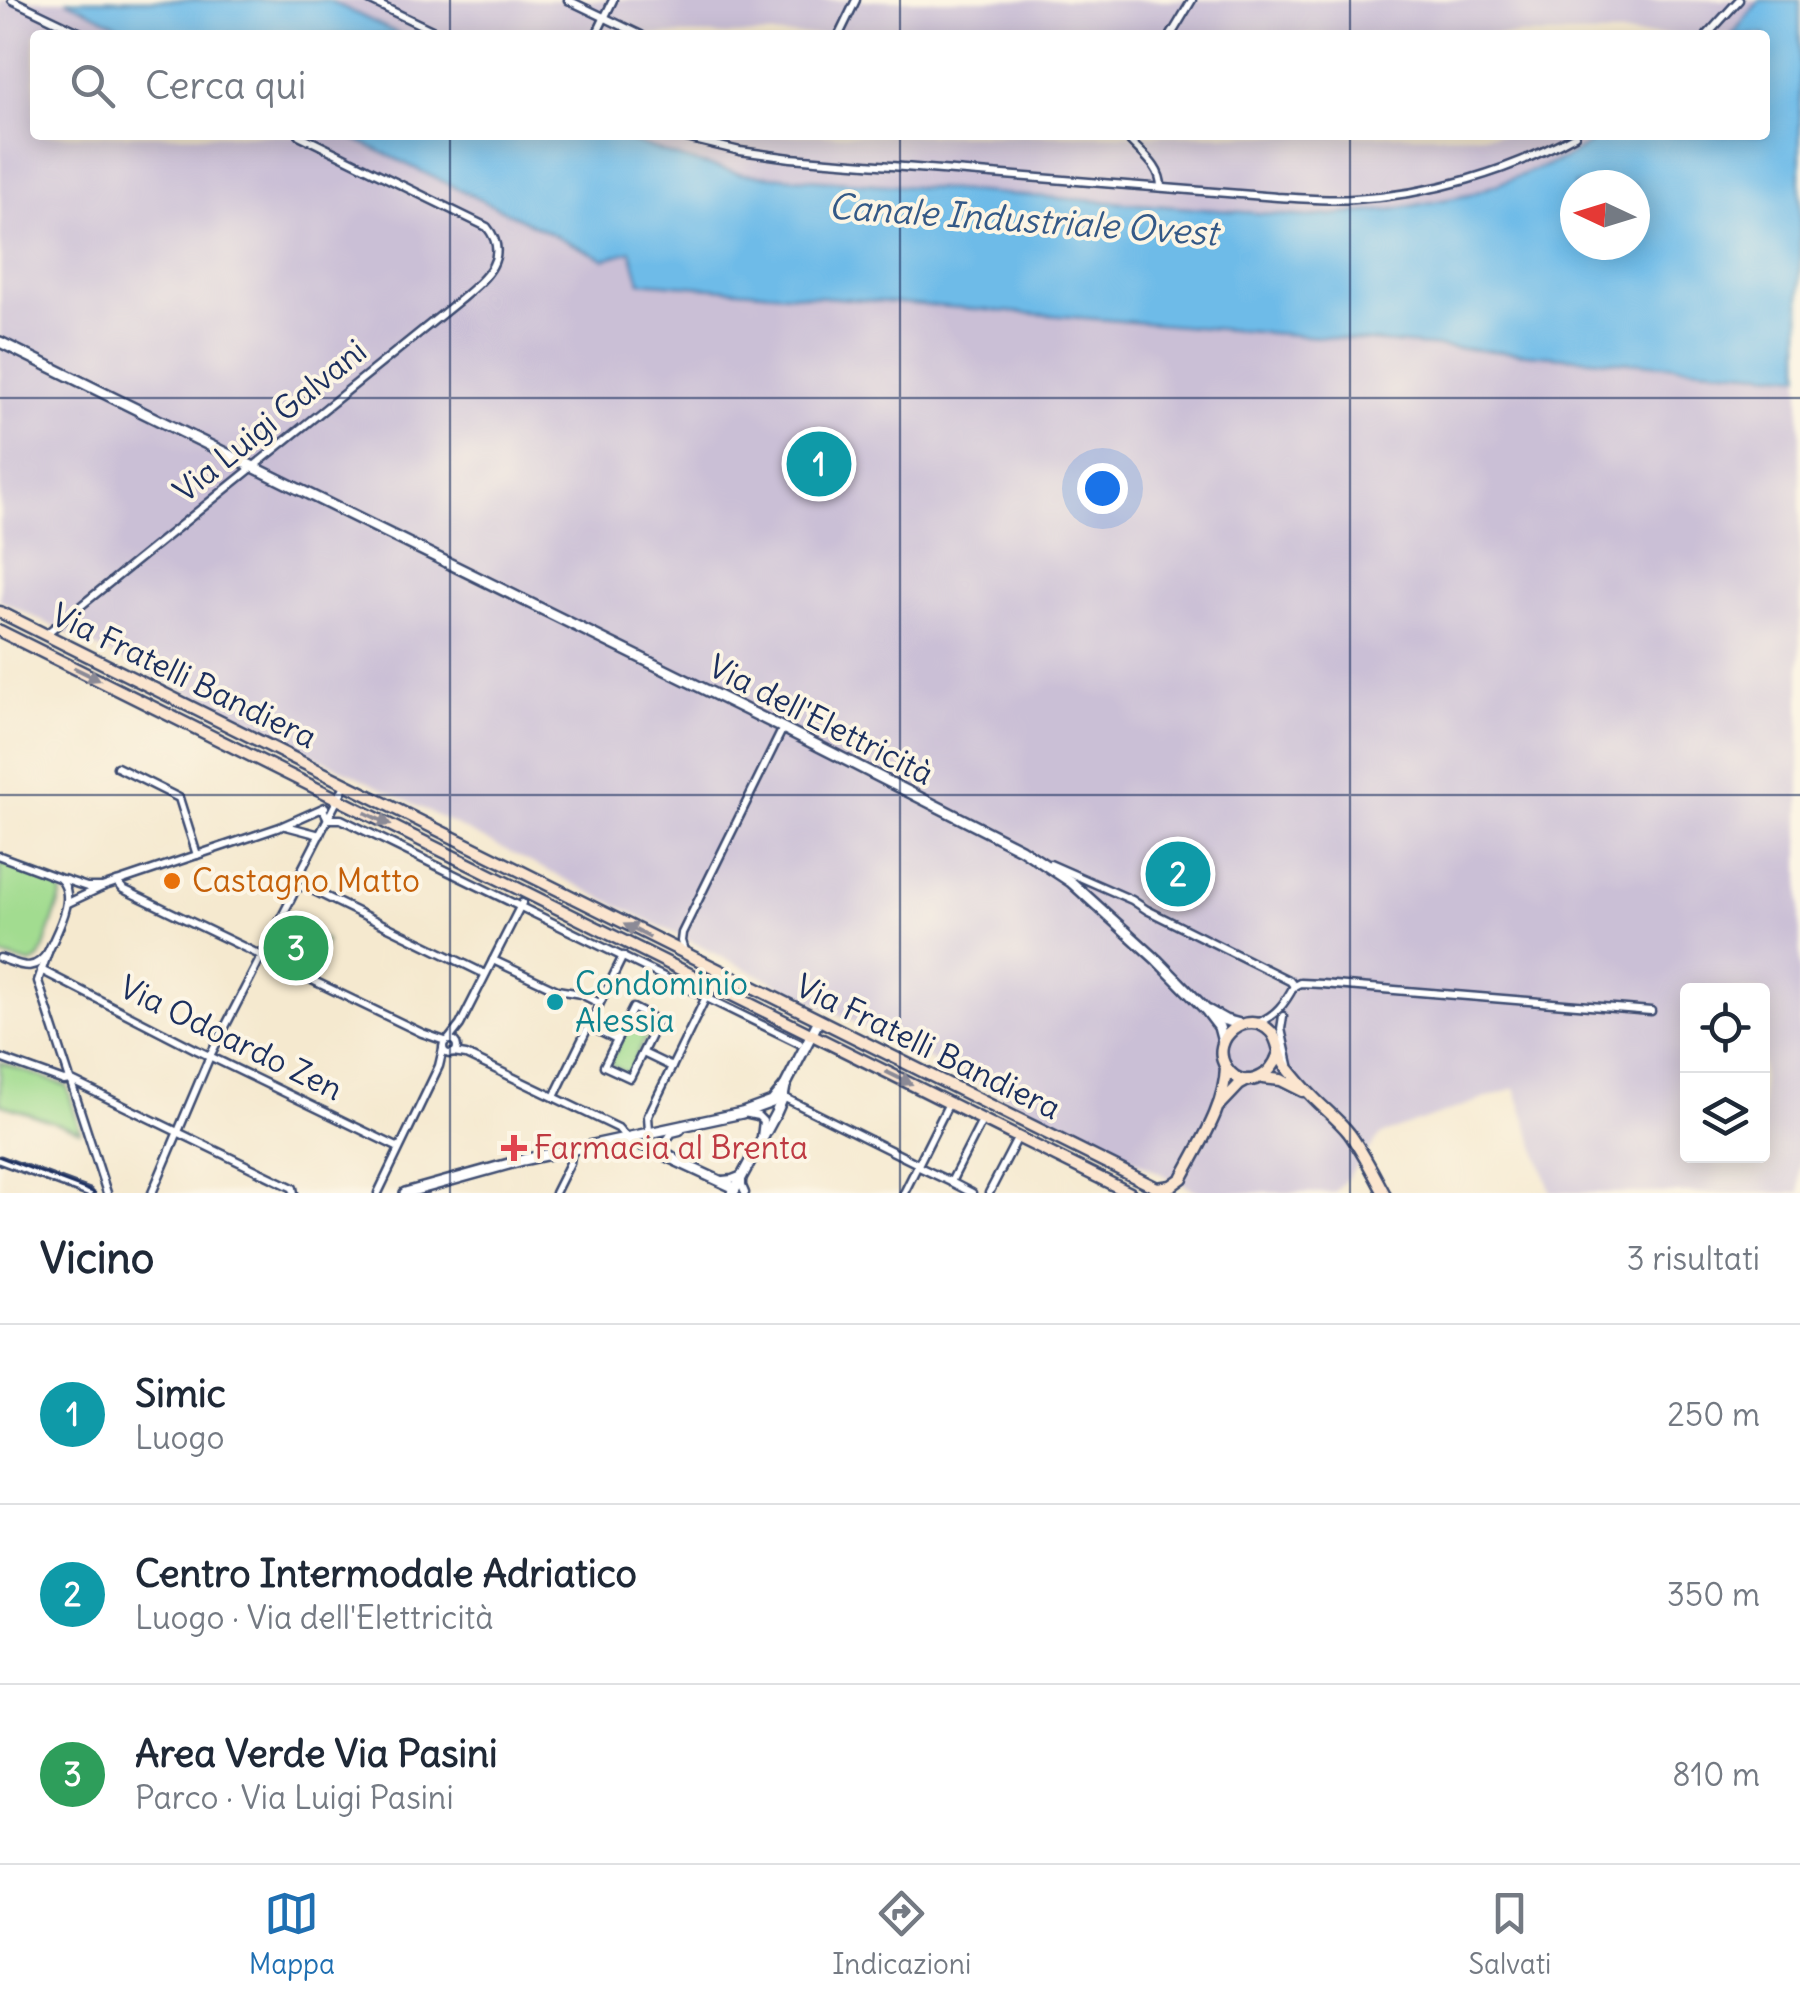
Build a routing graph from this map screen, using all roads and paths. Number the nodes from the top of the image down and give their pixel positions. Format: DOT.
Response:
graph roads {
  1 [pos="12,0"];
  2 [pos="369,0"];
  3 [pos="568,0"];
  4 [pos="614,0"];
  5 [pos="856,0"];
  6 [pos="1192,0"];
  7 [pos="1739,0"];
  8 [pos="605,18"];
  9 [pos="75,30"];
  10 [pos="432,30"];
  11 [pos="599,30"];
  12 [pos="631,30"];
  13 [pos="841,30"];
  14 [pos="1174,30"];
  15 [pos="1712,30"];
  16 [pos="308,140"];
  17 [pos="695,140"];
  18 [pos="1130,140"];
  19 [pos="1563,140"];
  20 [pos="1161,187"];
  21 [pos="0,342"];
  22 [pos="252,468"];
  23 [pos="0,612"];
  24 [pos="0,631"];
  25 [pos="45,635"];
  26 [pos="784,728"];
  27 [pos="117,766"];
  28 [pos="346,784"];
  29 [pos="337,801"];
  30 [pos="323,808"];
  31 [pos="328,818"];
  32 [pos="296,823"];
  33 [pos="320,835"];
  34 [pos="197,854"];
  35 [pos="0,856"];
  36 [pos="1040,860"];
  37 [pos="59,878"];
  38 [pos="117,882"];
  39 [pos="102,887"];
  40 [pos="300,888"];
  41 [pos="528,893"];
  42 [pos="67,904"];
  43 [pos="521,905"];
  44 [pos="48,952"];
  45 [pos="686,955"];
  46 [pos="261,956"];
  47 [pos="622,956"];
  48 [pos="0,958"];
  49 [pos="494,960"];
  50 [pos="41,970"];
  51 [pos="485,974"];
  52 [pos="1294,986"];
  53 [pos="706,997"];
  54 [pos="599,1003"];
  55 [pos="1284,1004"];
  56 [pos="1206,1010"];
  57 [pos="1652,1011"];
  58 [pos="1283,1016"];
  59 [pos="819,1020"];
  60 [pos="1256,1023"];
  61 [pos="1240,1024"];
  62 [pos="588,1026"];
  63 [pos="812,1035"];
  64 [pos="1276,1039"];
  65 [pos="617,1040"];
  66 [pos="1223,1042"];
  67 [pos="799,1043"];
  68 [pos="449,1046"];
  69 [pos="643,1052"];
  70 [pos="1278,1055"];
  71 [pos="210,1056"];
  72 [pos="0,1058"];
  73 [pos="1226,1066"];
  74 [pos="672,1067"];
  75 [pos="1291,1071"];
  76 [pos="1262,1078"];
  77 [pos="70,1080"];
  78 [pos="1248,1080"];
  79 [pos="784,1092"];
  80 [pos="1309,1094"];
  81 [pos="554,1097"];
  82 [pos="949,1102"];
  83 [pos="1219,1105"];
  84 [pos="742,1113"];
  85 [pos="983,1120"];
  86 [pos="683,1127"];
  87 [pos="178,1131"];
  88 [pos="648,1132"];
  89 [pos="625,1136"];
  90 [pos="1018,1137"];
  91 [pos="760,1138"];
  92 [pos="606,1141"];
  93 [pos="400,1148"];
  94 [pos="572,1149"];
  95 [pos="0,1160"];
  96 [pos="680,1162"];
  97 [pos="918,1165"];
  98 [pos="742,1175"];
  99 [pos="1182,1178"];
  100 [pos="718,1180"];
  101 [pos="951,1182"];
  102 [pos="1161,1190"];
  103 [pos="740,1192"];
  104 [pos="89,1193"];
  105 [pos="107,1193"];
  106 [pos="152,1193"];
  107 [pos="294,1193"];
  108 [pos="378,1193"];
  109 [pos="405,1193"];
  110 [pos="555,1193"];
  111 [pos="904,1193"];
  112 [pos="972,1193"];
  113 [pos="989,1193"];
  114 [pos="1130,1193"];
  115 [pos="1179,1193"];
  116 [pos="1384,1193"];
  1 -- 9 [label="street"];
  2 -- 10 [label="street"];
  3 -- 8 [label="street"];
  4 -- 8 [label="street"];
  5 -- 13 [label="street"];
  6 -- 14 [label="street"];
  7 -- 15 [label="street"];
  8 -- 11 [label="street"];
  8 -- 12 [label="street"];
  16 -- 22 [label="street, Via Luigi Galvani"];
  17 -- 20 [label="street"];
  18 -- 20 [label="street"];
  19 -- 20 [label="street"];
  21 -- 22 [label="street, Via dell'Elettricità"];
  22 -- 25 [label="street, Via Luigi Galvani"];
  22 -- 26 [label="street, Via dell'Elettricità"];
  23 -- 25 [label="main road, Via Fratelli Bandiera"];
  24 -- 29 [label="main road, Via Fratelli Bandiera, one-way"];
  25 -- 28 [label="main road, Via Fratelli Bandiera"];
  26 -- 36 [label="street, Via dell'Elettricità"];
  26 -- 45 [label="street"];
  27 -- 34 [label="street"];
  28 -- 29 [label="street, Via Fratelli Bandiera"];
  45 -- 28 [label="main road, Via Fratelli Bandiera, one-way"];
  29 -- 30 [label="street"];
  29 -- 31 [label="street"];
  29 -- 41 [label="main road, Via Fratelli Bandiera, one-way"];
  30 -- 31 [label="street"];
  30 -- 32 [label="street"];
  31 -- 33 [label="street"];
  31 -- 43 [label="street, Via Fratelli Bandiera"];
  32 -- 33 [label="street"];
  32 -- 34 [label="street"];
  33 -- 40 [label="street"];
  34 -- 38 [label="street"];
  35 -- 37 [label="street"];
  36 -- 52 [label="street, Via dell'Elettricità"];
  36 -- 56 [label="street"];
  37 -- 39 [label="street"];
  37 -- 42 [label="street"];
  38 -- 39 [label="street"];
  38 -- 46 [label="street"];
  39 -- 42 [label="street"];
  40 -- 46 [label="street"];
  40 -- 51 [label="street"];
  41 -- 43 [label="street"];
  41 -- 63 [label="main road, Via Fratelli Bandiera"];
  42 -- 44 [label="street"];
  43 -- 47 [label="street, Via Fratelli Bandiera"];
  43 -- 49 [label="street"];
  44 -- 48 [label="street"];
  44 -- 50 [label="street"];
  45 -- 59 [label="main road, Via Fratelli Bandiera"];
  46 -- 68 [label="street"];
  46 -- 71 [label="street"];
  47 -- 53 [label="street, Via Fratelli Bandiera"];
  47 -- 54 [label="street"];
  49 -- 51 [label="street"];
  49 -- 54 [label="street"];
  50 -- 71 [label="street, Via Odoardo Zen"];
  50 -- 77 [label="street"];
  51 -- 68 [label="street"];
  52 -- 55 [label="street"];
  52 -- 57 [label="street"];
  53 -- 67 [label="street, Via Fratelli Bandiera"];
  53 -- 74 [label="street"];
  54 -- 62 [label="street"];
  55 -- 58 [label="street"];
  55 -- 60 [label="street"];
  56 -- 61 [label="street"];
  56 -- 66 [label="street"];
  58 -- 64 [label="street"];
  58 -- 75 [label="street"];
  59 -- 63 [label="street"];
  59 -- 102 [label="main road, Via Fratelli Bandiera"];
  60 -- 61 [label="main road"];
  60 -- 64 [label="main road"];
  61 -- 66 [label="main road"];
  62 -- 65 [label="street"];
  62 -- 81 [label="street"];
  63 -- 79 [label="street"];
  63 -- 82 [label="main road, Via Fratelli Bandiera, one-way"];
  64 -- 70 [label="main road"];
  65 -- 69 [label="street"];
  65 -- 69 [label="street"];
  66 -- 73 [label="main road"];
  68 -- 81 [label="street"];
  68 -- 93 [label="street"];
  69 -- 74 [label="street"];
  70 -- 75 [label="main road"];
  70 -- 76 [label="main road"];
  71 -- 87 [label="street"];
  71 -- 93 [label="street, Via Odoardo Zen"];
  72 -- 77 [label="street"];
  73 -- 78 [label="main road"];
  73 -- 83 [label="main road"];
  74 -- 88 [label="street"];
  75 -- 80 [label="main road"];
  76 -- 78 [label="main road"];
  76 -- 80 [label="main road"];
  77 -- 87 [label="street"];
  77 -- 105 [label="street"];
  78 -- 83 [label="main road"];
  79 -- 84 [label="street"];
  79 -- 91 [label="street"];
  79 -- 97 [label="street"];
  80 -- 116 [label="main road"];
  81 -- 89 [label="street"];
  82 -- 85 [label="main road, Via Fratelli Bandiera"];
  82 -- 97 [label="street"];
  83 -- 99 [label="main road"];
  84 -- 86 [label="street"];
  84 -- 91 [label="street"];
  85 -- 90 [label="main road, Via Fratelli Bandiera"];
  85 -- 101 [label="street"];
  86 -- 88 [label="street"];
  86 -- 96 [label="street"];
  87 -- 106 [label="street"];
  87 -- 107 [label="street"];
  88 -- 89 [label="street"];
  89 -- 92 [label="street"];
  90 -- 113 [label="street"];
  90 -- 114 [label="main road, Via Fratelli Bandiera"];
  91 -- 98 [label="street"];
  92 -- 94 [label="street"];
  92 -- 96 [label="street"];
  93 -- 108 [label="street"];
  94 -- 109 [label="street"];
  94 -- 110 [label="street"];
  95 -- 104 [label="street"];
  96 -- 100 [label="street"];
  97 -- 101 [label="street"];
  97 -- 111 [label="street"];
  98 -- 100 [label="street"];
  98 -- 103 [label="street"];
  99 -- 102 [label="main road"];
  99 -- 115 [label="main road"];
  100 -- 103 [label="street"];
  101 -- 112 [label="street"];
}
